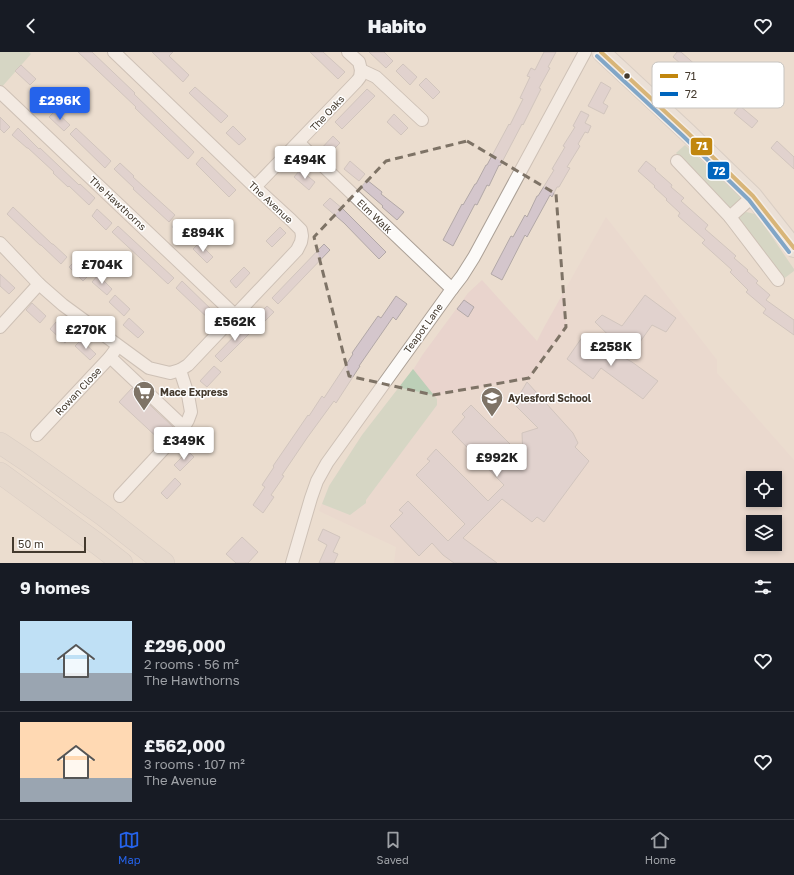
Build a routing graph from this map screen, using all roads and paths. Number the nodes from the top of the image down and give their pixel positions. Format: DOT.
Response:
graph roads {
  1 [pos="114,52"];
  2 [pos="348,52"];
  3 [pos="585,52"];
  4 [pos="602,52"];
  5 [pos="361,70"];
  6 [pos="0,92"];
  7 [pos="652,99"];
  8 [pos="662,108"];
  9 [pos="422,120"];
  10 [pos="299,143"];
  11 [pos="677,161"];
  12 [pos="256,187"];
  13 [pos="753,196"];
  14 [pos="730,217"];
  15 [pos="0,243"];
  16 [pos="794,248"];
  17 [pos="778,280"];
  18 [pos="39,284"];
  19 [pos="452,289"];
  20 [pos="235,315"];
  21 [pos="0,327"];
  22 [pos="118,346"];
  23 [pos="110,357"];
  24 [pos="180,370"];
  25 [pos="184,427"];
  26 [pos="37,435"];
  27 [pos="0,444"];
  28 [pos="0,474"];
  29 [pos="120,496"];
  30 [pos="122,563"];
  31 [pos="164,563"];
  32 [pos="292,563"];
  1 -- 12 [label="street, The Avenue"];
  2 -- 5 [label="street"];
  3 -- 19 [label="street, Teapot Lane"];
  4 -- 7 [label="main road"];
  5 -- 9 [label="street"];
  5 -- 10 [label="street, The Oaks"];
  6 -- 20 [label="street, The Hawthorns"];
  8 -- 13 [label="main road"];
  10 -- 12 [label="street, The Oaks"];
  10 -- 19 [label="street, Elm Walk"];
  11 -- 14 [label="street"];
  12 -- 20 [label="street, The Avenue"];
  13 -- 14 [label="street"];
  13 -- 16 [label="main road"];
  14 -- 17 [label="street"];
  15 -- 18 [label="street"];
  18 -- 21 [label="street"];
  18 -- 22 [label="street"];
  19 -- 32 [label="street, Teapot Lane"];
  20 -- 24 [label="street, The Avenue"];
  22 -- 23 [label="street, Rowan Close"];
  22 -- 24 [label="street"];
  23 -- 25 [label="street"];
  23 -- 26 [label="street, Rowan Close"];
  24 -- 25 [label="street"];
  25 -- 29 [label="street"];
  27 -- 31 [label="highway"];
  28 -- 30 [label="highway"];
}
